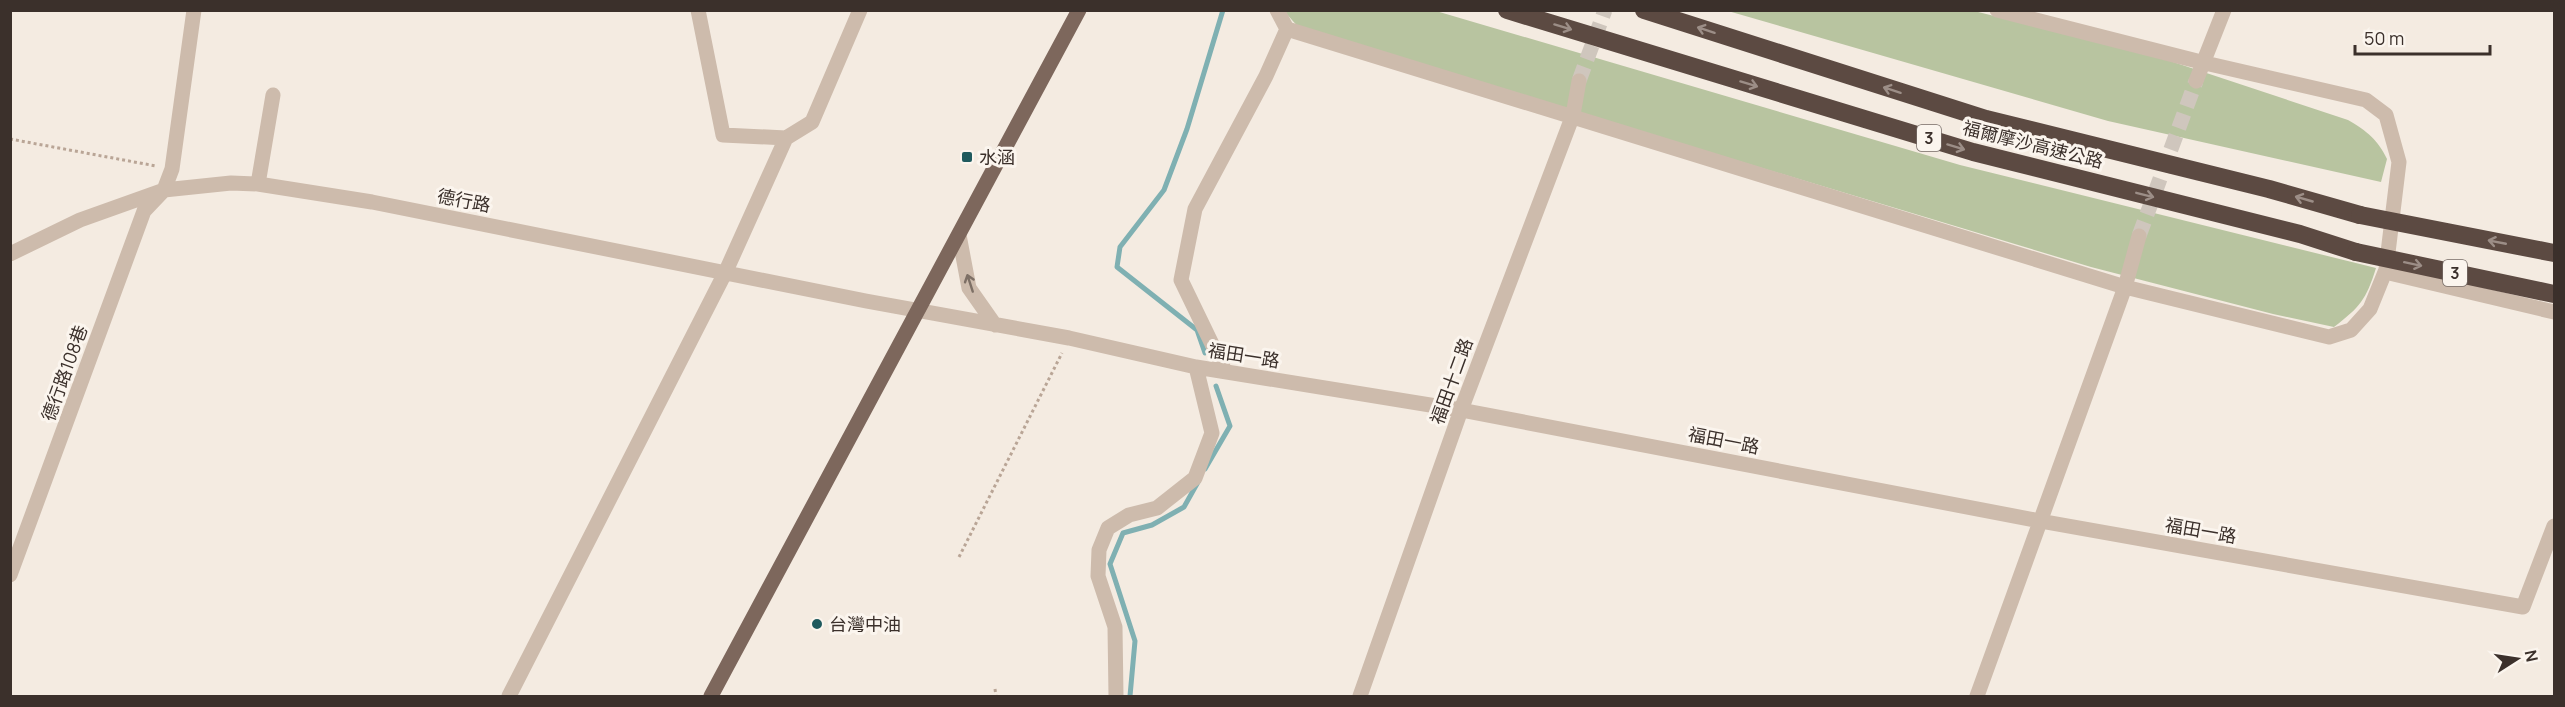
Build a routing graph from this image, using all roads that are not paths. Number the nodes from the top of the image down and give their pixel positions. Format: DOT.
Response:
graph roads {
  1 [pos="195,10"];
  2 [pos="698,10"];
  3 [pos="860,10"];
  4 [pos="1079,10"];
  5 [pos="1277,10"];
  6 [pos="1507,10"];
  7 [pos="1644,10"];
  8 [pos="1997,10"];
  9 [pos="2224,10"];
  10 [pos="1287,29"];
  11 [pos="2205,63"];
  12 [pos="1579,81"];
  13 [pos="2196,81"];
  14 [pos="273,95"];
  15 [pos="1573,116"];
  16 [pos="786,138"];
  17 [pos="258,184"];
  18 [pos="164,190"];
  19 [pos="959,235"];
  20 [pos="2139,236"];
  21 [pos="2554,253"];
  22 [pos="10,254"];
  23 [pos="726,271"];
  24 [pos="2385,272"];
  25 [pos="2125,287"];
  26 [pos="2554,294"];
  27 [pos="917,311"];
  28 [pos="2554,312"];
  29 [pos="995,325"];
  30 [pos="1197,367"];
  31 [pos="1225,371"];
  32 [pos="1461,410"];
  33 [pos="2040,521"];
  34 [pos="2554,526"];
  35 [pos="10,575"];
  36 [pos="509,696"];
  37 [pos="711,696"];
  38 [pos="1116,696"];
  39 [pos="1360,696"];
  40 [pos="1977,696"];
  1 -- 18 [label="street"];
  2 -- 16 [label="street"];
  3 -- 16 [label="street"];
  4 -- 19 [label="main road"];
  5 -- 10 [label="street"];
  6 -- 26 [label="highway, 福爾摩沙高速公路 / 3, one-way, bridge"];
  21 -- 7 [label="highway, 福爾摩沙高速公路 / 3, one-way, bridge"];
  8 -- 11 [label="street"];
  9 -- 11 [label="street"];
  10 -- 15 [label="street"];
  10 -- 31 [label="street"];
  11 -- 13 [label="street"];
  11 -- 24 [label="street"];
  12 -- 15 [label="street, 福田十二路"];
  14 -- 17 [label="street"];
  15 -- 25 [label="street"];
  15 -- 32 [label="street, 福田十二路"];
  16 -- 23 [label="street"];
  17 -- 18 [label="street, 德行路"];
  17 -- 23 [label="street, 德行路"];
  18 -- 22 [label="street, 德行路"];
  18 -- 35 [label="street, 德行路108巷"];
  19 -- 27 [label="main road"];
  29 -- 19 [label="street, one-way"];
  20 -- 25 [label="street"];
  23 -- 27 [label="street, 德行路"];
  23 -- 36 [label="street"];
  24 -- 25 [label="street"];
  24 -- 28 [label="street"];
  25 -- 33 [label="street"];
  27 -- 29 [label="street, 福田一路"];
  27 -- 37 [label="main road"];
  29 -- 30 [label="street, 福田一路"];
  30 -- 31 [label="street, 福田一路"];
  30 -- 38 [label="street"];
  31 -- 32 [label="street, 福田一路"];
  32 -- 33 [label="street, 福田一路"];
  32 -- 39 [label="street, 福田十二路"];
  33 -- 34 [label="street, 福田一路"];
  33 -- 40 [label="street"];
}
